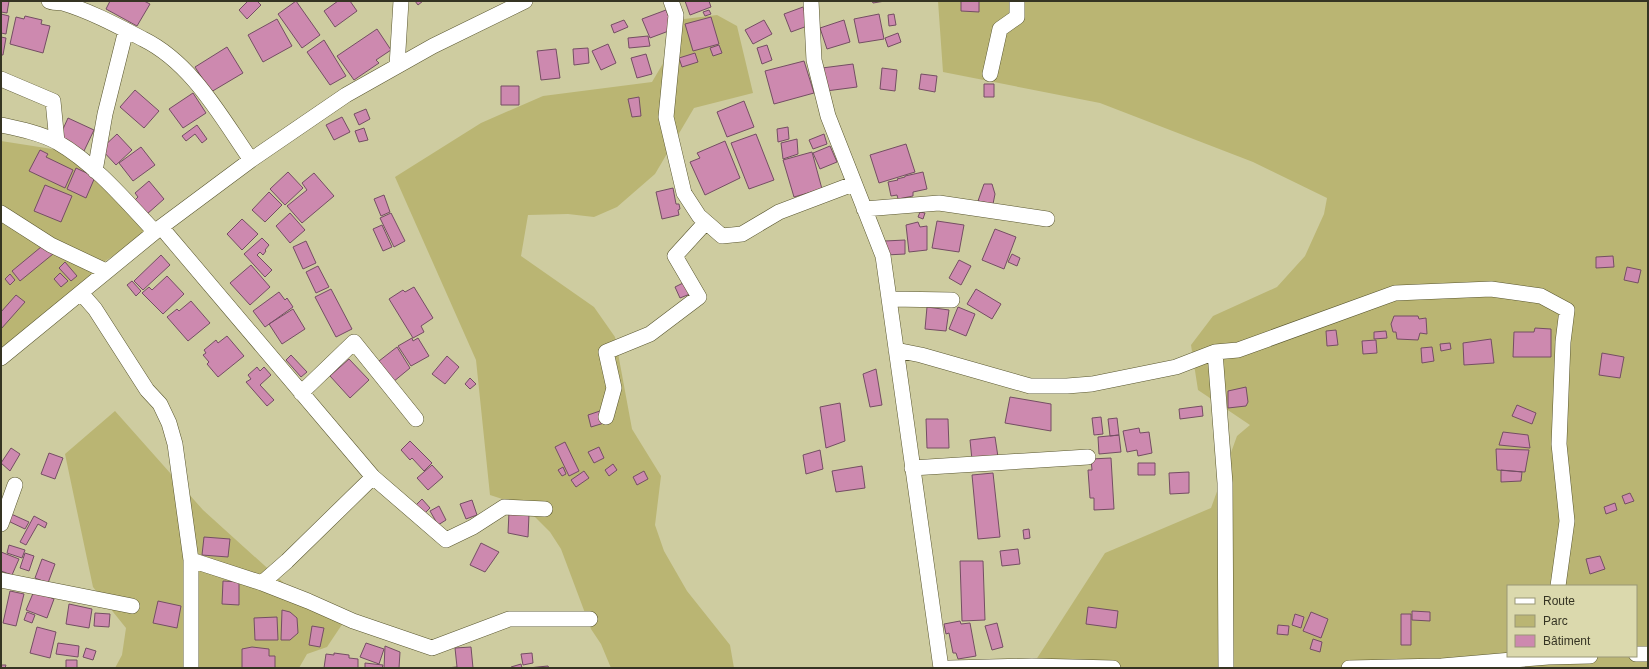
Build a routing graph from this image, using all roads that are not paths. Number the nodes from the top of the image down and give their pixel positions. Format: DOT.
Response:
graph roads {
  1 [pos="49,1"];
  2 [pos="401,1"];
  3 [pos="525,1"];
  4 [pos="671,1"];
  5 [pos="811,1"];
  6 [pos="1017,1"];
  7 [pos="126,30"];
  8 [pos="397,66"];
  9 [pos="990,74"];
  10 [pos="1,79"];
  11 [pos="1,125"];
  12 [pos="57,142"];
  13 [pos="251,160"];
  14 [pos="95,171"];
  15 [pos="853,184"];
  16 [pos="864,208"];
  17 [pos="1,213"];
  18 [pos="1047,219"];
  19 [pos="706,222"];
  20 [pos="158,230"];
  21 [pos="106,271"];
  22 [pos="81,293"];
  23 [pos="890,299"];
  24 [pos="952,300"];
  25 [pos="896,350"];
  26 [pos="1215,352"];
  27 [pos="1,358"];
  28 [pos="301,393"];
  29 [pos="606,417"];
  30 [pos="416,419"];
  31 [pos="1088,457"];
  32 [pos="912,468"];
  33 [pos="373,478"];
  34 [pos="15,485"];
  35 [pos="546,509"];
  36 [pos="1,524"];
  37 [pos="191,560"];
  38 [pos="1,580"];
  39 [pos="262,583"];
  40 [pos="1558,585"];
  41 [pos="132,606"];
  42 [pos="590,619"];
  43 [pos="1637,654"];
  44 [pos="1648,654"];
  45 [pos="1548,657"];
  46 [pos="1026,667"];
  47 [pos="1444,667"];
  48 [pos="191,668"];
  49 [pos="941,668"];
  50 [pos="950,668"];
  51 [pos="1113,668"];
  52 [pos="1226,668"];
  53 [pos="1350,668"];
  1 -- 7 [label="street"];
  2 -- 8 [label="street"];
  3 -- 8 [label="street"];
  4 -- 19 [label="street"];
  5 -- 15 [label="street"];
  6 -- 9 [label="street"];
  7 -- 13 [label="street"];
  7 -- 14 [label="street"];
  8 -- 13 [label="street"];
  10 -- 12 [label="street"];
  11 -- 12 [label="street"];
  12 -- 14 [label="street"];
  13 -- 20 [label="street"];
  14 -- 20 [label="street"];
  15 -- 16 [label="street"];
  15 -- 19 [label="street"];
  16 -- 18 [label="street"];
  16 -- 23 [label="street"];
  17 -- 21 [label="street"];
  19 -- 29 [label="street"];
  20 -- 21 [label="street"];
  20 -- 28 [label="street"];
  21 -- 22 [label="street"];
  22 -- 27 [label="street"];
  22 -- 37 [label="street"];
  23 -- 24 [label="street"];
  23 -- 25 [label="street"];
  25 -- 26 [label="street"];
  25 -- 32 [label="street"];
  26 -- 40 [label="street"];
  26 -- 52 [label="street"];
  28 -- 30 [label="street"];
  28 -- 33 [label="street"];
  31 -- 32 [label="street"];
  32 -- 49 [label="street"];
  33 -- 35 [label="street"];
  33 -- 39 [label="street"];
  34 -- 36 [label="street"];
  37 -- 39 [label="street"];
  37 -- 48 [label="street"];
  38 -- 41 [label="street"];
  39 -- 42 [label="street"];
  43 -- 44 [label="street"];
  45 -- 47 [label="street"];
  46 -- 50 [label="street"];
  46 -- 51 [label="street"];
  47 -- 53 [label="street"];
}
